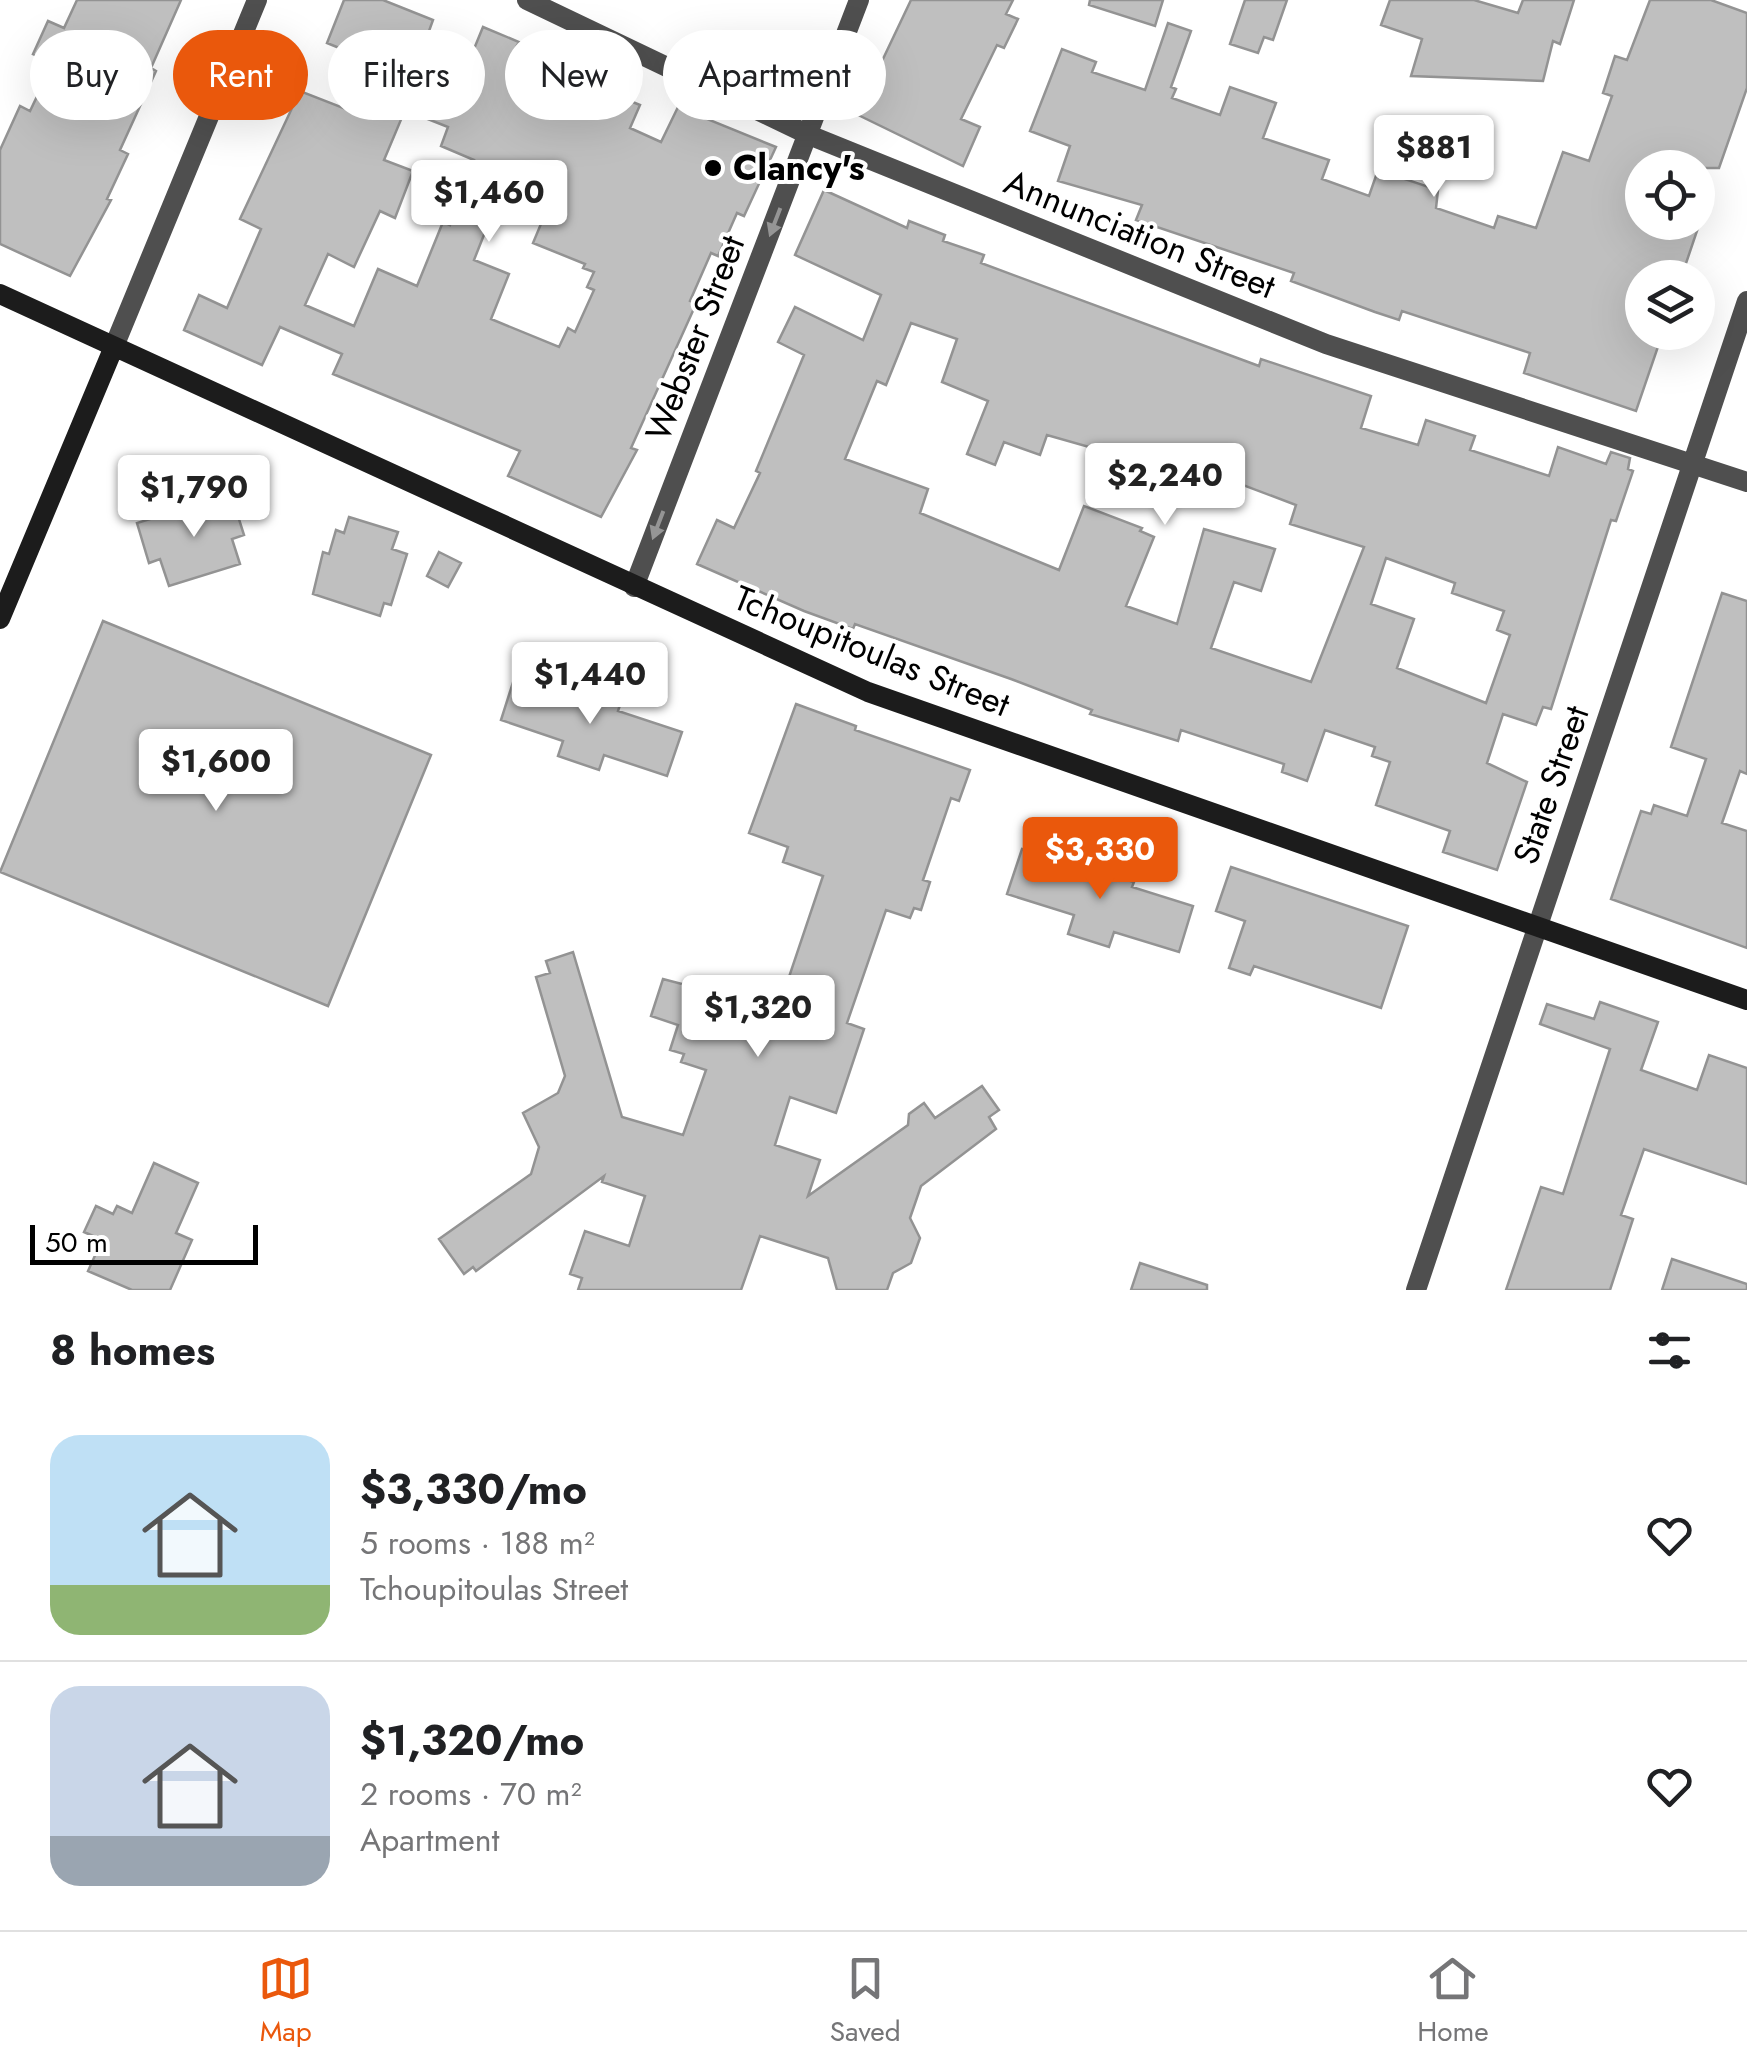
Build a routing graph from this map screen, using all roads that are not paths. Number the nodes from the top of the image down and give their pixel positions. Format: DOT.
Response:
graph roads {
  1 [pos="257,0"];
  2 [pos="527,0"];
  3 [pos="859,0"];
  4 [pos="808,135"];
  5 [pos="0,294"];
  6 [pos="1747,301"];
  7 [pos="112,349"];
  8 [pos="1693,464"];
  9 [pos="1747,482"];
  10 [pos="634,587"];
  11 [pos="0,619"];
  12 [pos="1537,930"];
  13 [pos="1747,1000"];
  14 [pos="1416,1290"];
  1 -- 7 [label="street"];
  2 -- 4 [label="street, Annunciation Street"];
  3 -- 4 [label="street, Webster Street"];
  4 -- 8 [label="street, Annunciation Street"];
  4 -- 10 [label="street, Webster Street, one-way"];
  5 -- 7 [label="street, Tchoupitoulas Street"];
  6 -- 8 [label="street, State Street"];
  7 -- 10 [label="street, Tchoupitoulas Street"];
  7 -- 11 [label="street"];
  8 -- 9 [label="street, Annunciation Street"];
  8 -- 12 [label="street, State Street"];
  10 -- 12 [label="street, Tchoupitoulas Street"];
  12 -- 13 [label="street, Tchoupitoulas Street"];
  12 -- 14 [label="street, State Street"];
}
